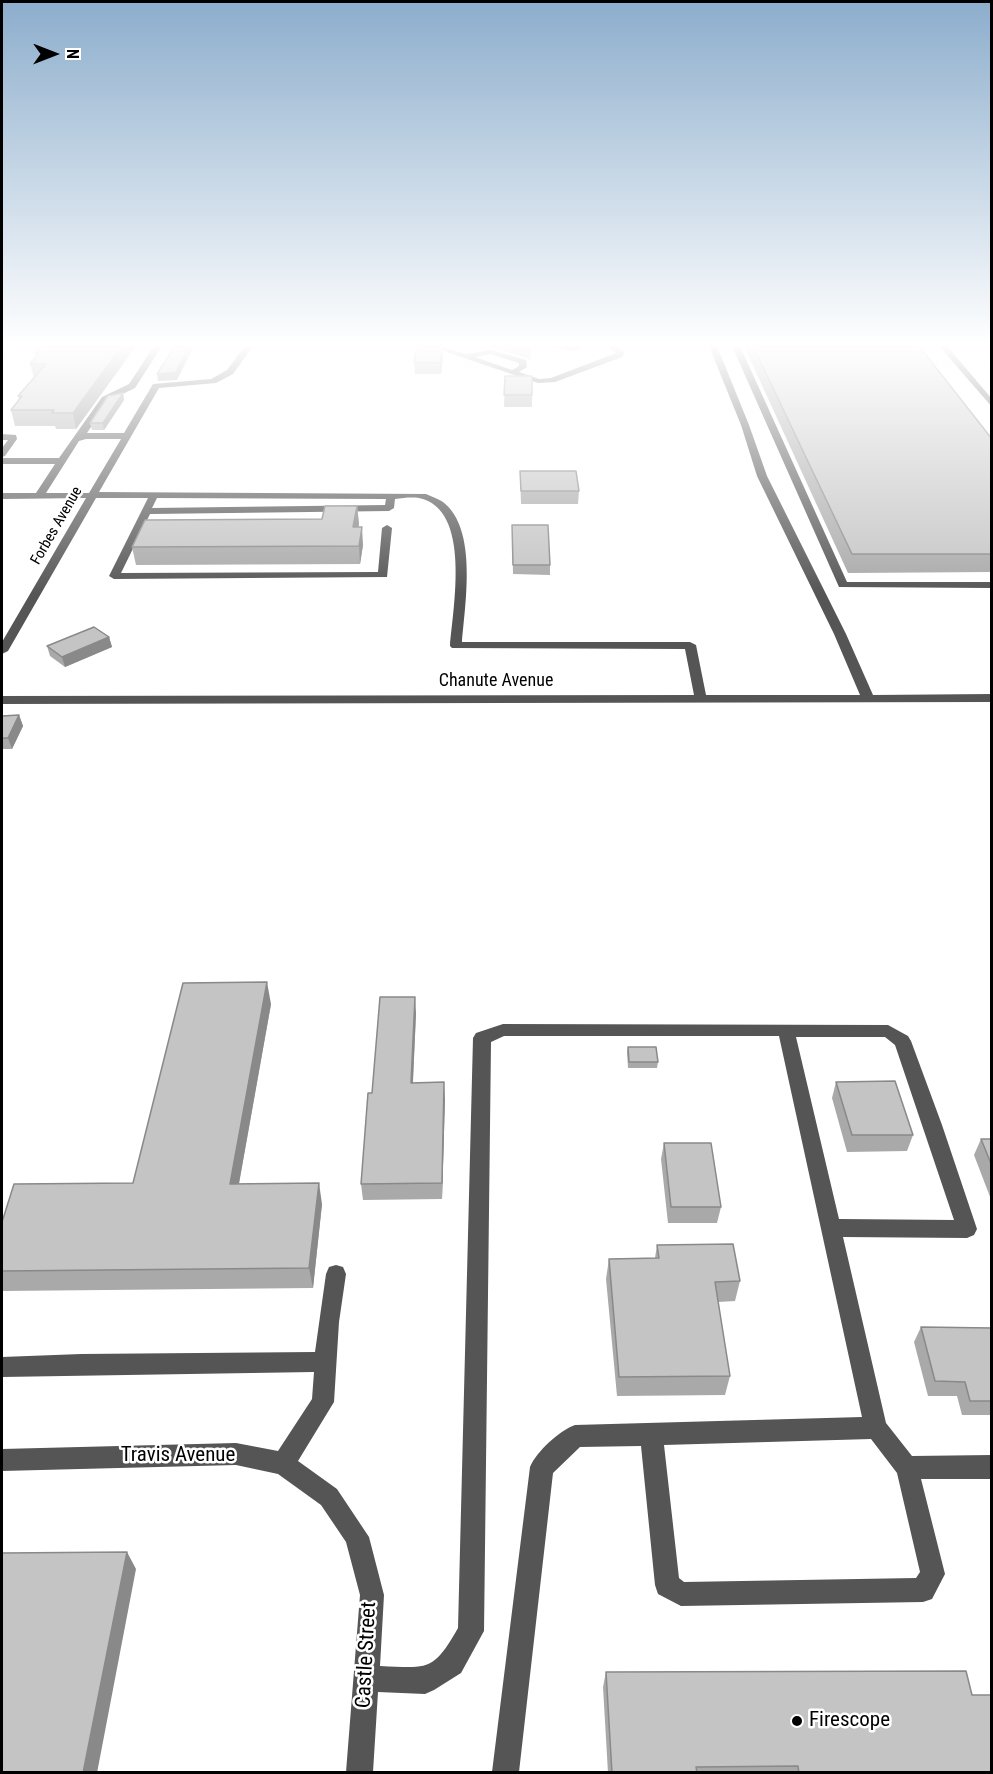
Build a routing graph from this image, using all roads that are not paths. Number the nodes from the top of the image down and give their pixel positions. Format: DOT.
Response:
graph roads {
  1 [pos="85,429"];
  2 [pos="129,429"];
  3 [pos="747,429"];
  4 [pos="773,429"];
  5 [pos="125,436"];
  6 [pos="2,437"];
  7 [pos="80,437"];
  8 [pos="2,454"];
  9 [pos="63,460"];
  10 [pos="2,461"];
  11 [pos="154,495"];
  12 [pos="2,496"];
  13 [pos="39,496"];
  14 [pos="92,496"];
  15 [pos="391,496"];
  16 [pos="211,510"];
  17 [pos="146,511"];
  18 [pos="216,523"];
  19 [pos="387,528"];
  20 [pos="992,585"];
  21 [pos="2,651"];
  22 [pos="868,698"];
  23 [pos="992,698"];
  24 [pos="701,699"];
  25 [pos="2,700"];
  26 [pos="786,1030"];
  27 [pos="831,1228"];
  28 [pos="336,1274"];
  29 [pos="325,1362"];
  30 [pos="2,1366"];
  31 [pos="876,1428"];
  32 [pos="651,1434"];
  33 [pos="2,1460"];
  34 [pos="283,1464"];
  35 [pos="992,1467"];
  36 [pos="907,1468"];
  37 [pos="339,1508"];
  38 [pos="366,1678"];
  39 [pos="359,1773"];
  40 [pos="505,1773"];
  1 -- 7 [label="street"];
  2 -- 5 [label="street, Forbes Avenue"];
  3 -- 22 [label="street"];
  4 -- 20 [label="street"];
  5 -- 7 [label="street"];
  5 -- 14 [label="street, Forbes Avenue"];
  6 -- 8 [label="street"];
  7 -- 9 [label="street"];
  9 -- 10 [label="street"];
  9 -- 13 [label="street"];
  11 -- 14 [label="street"];
  11 -- 15 [label="street"];
  11 -- 17 [label="street"];
  12 -- 13 [label="street"];
  13 -- 14 [label="street"];
  14 -- 21 [label="street, Forbes Avenue"];
  15 -- 16 [label="street"];
  15 -- 24 [label="street"];
  16 -- 17 [label="street"];
  16 -- 18 [label="street"];
  17 -- 19 [label="street"];
  22 -- 23 [label="street, Chanute Avenue"];
  22 -- 24 [label="street, Chanute Avenue"];
  24 -- 25 [label="street, Chanute Avenue"];
  26 -- 27 [label="street"];
  26 -- 27 [label="street"];
  26 -- 38 [label="street"];
  27 -- 31 [label="street"];
  28 -- 29 [label="street"];
  29 -- 30 [label="street"];
  29 -- 34 [label="street"];
  31 -- 32 [label="street"];
  31 -- 36 [label="street"];
  32 -- 36 [label="street"];
  32 -- 40 [label="street"];
  33 -- 34 [label="street, Travis Avenue"];
  34 -- 37 [label="street, Travis Avenue"];
  35 -- 36 [label="street"];
  37 -- 38 [label="street, Castle Street"];
  38 -- 39 [label="street, Castle Street"];
}
